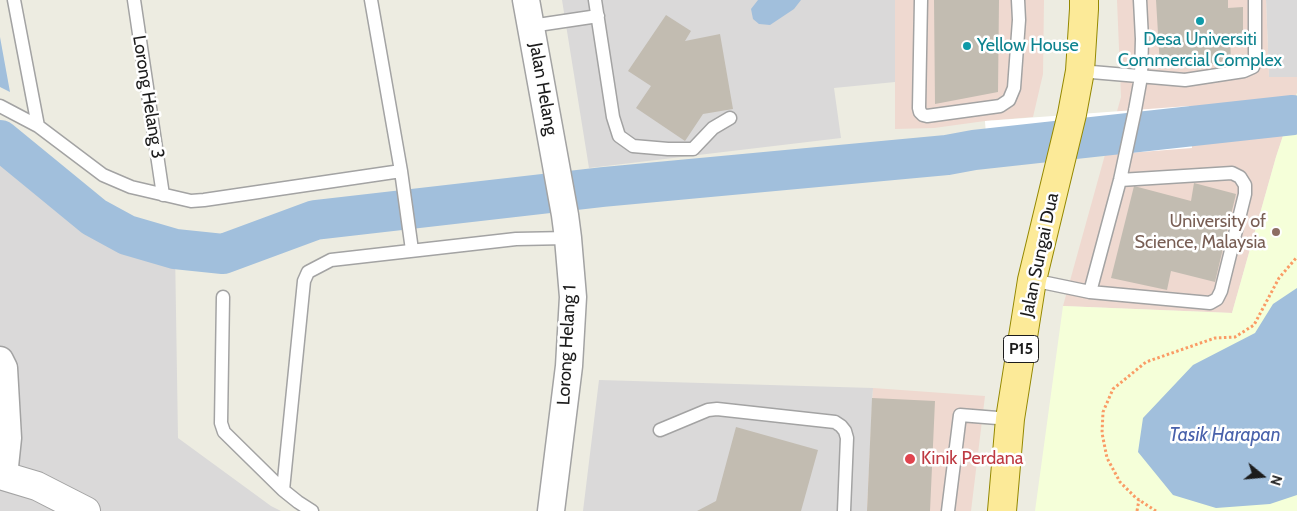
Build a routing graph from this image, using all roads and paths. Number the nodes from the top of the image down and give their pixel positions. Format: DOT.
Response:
graph roads {
  1 [pos="14,0"];
  2 [pos="134,0"];
  3 [pos="371,0"];
  4 [pos="526,0"];
  5 [pos="595,0"];
  6 [pos="921,0"];
  7 [pos="1018,0"];
  8 [pos="1084,0"];
  9 [pos="1140,0"];
  10 [pos="1255,0"];
  11 [pos="598,16"];
  12 [pos="531,26"];
  13 [pos="1080,71"];
  14 [pos="1141,76"];
  15 [pos="0,106"];
  16 [pos="730,118"];
  17 [pos="38,126"];
  18 [pos="401,171"];
  19 [pos="559,178"];
  20 [pos="1120,180"];
  21 [pos="164,195"];
  22 [pos="567,226"];
  23 [pos="412,250"];
  24 [pos="1297,257"];
  25 [pos="1032,280"];
  26 [pos="1090,292"];
  27 [pos="223,297"];
  28 [pos="0,360"];
  29 [pos="1010,419"];
  30 [pos="660,430"];
  31 [pos="2,475"];
  32 [pos="283,490"];
  33 [pos="1139,500"];
  34 [pos="86,511"];
  35 [pos="312,511"];
  36 [pos="551,511"];
  37 [pos="844,511"];
  38 [pos="948,511"];
  39 [pos="1002,511"];
  40 [pos="1137,511"];
  41 [pos="1156,511"];
  1 -- 17 [label="lane"];
  2 -- 21 [label="lane, Lorong Helang 3"];
  3 -- 18 [label="lane"];
  4 -- 12 [label="street, Jalan Helang"];
  5 -- 11 [label="lane"];
  6 -- 7 [label="lane"];
  8 -- 13 [label="main road, Jalan Sungai Dua / P15"];
  9 -- 14 [label="lane"];
  10 -- 14 [label="lane"];
  11 -- 12 [label="lane"];
  11 -- 16 [label="lane"];
  12 -- 19 [label="street, Jalan Helang"];
  13 -- 14 [label="lane"];
  13 -- 25 [label="main road, Jalan Sungai Dua / P15"];
  14 -- 20 [label="lane"];
  15 -- 17 [label="lane"];
  17 -- 21 [label="lane"];
  18 -- 21 [label="lane"];
  18 -- 23 [label="lane"];
  19 -- 22 [label="street, Lorong Helang 1"];
  20 -- 26 [label="lane"];
  20 -- 26 [label="lane"];
  22 -- 23 [label="lane"];
  22 -- 36 [label="street, Lorong Helang 1"];
  23 -- 32 [label="lane"];
  24 -- 33 [label="path"];
  25 -- 26 [label="lane"];
  25 -- 29 [label="main road, Jalan Sungai Dua / P15"];
  27 -- 32 [label="lane"];
  28 -- 31 [label="street"];
  29 -- 38 [label="lane"];
  29 -- 39 [label="main road, Jalan Sungai Dua / P15"];
  30 -- 37 [label="lane"];
  31 -- 34 [label="street"];
  32 -- 35 [label="lane"];
  33 -- 40 [label="path"];
  33 -- 41 [label="path"];
}
